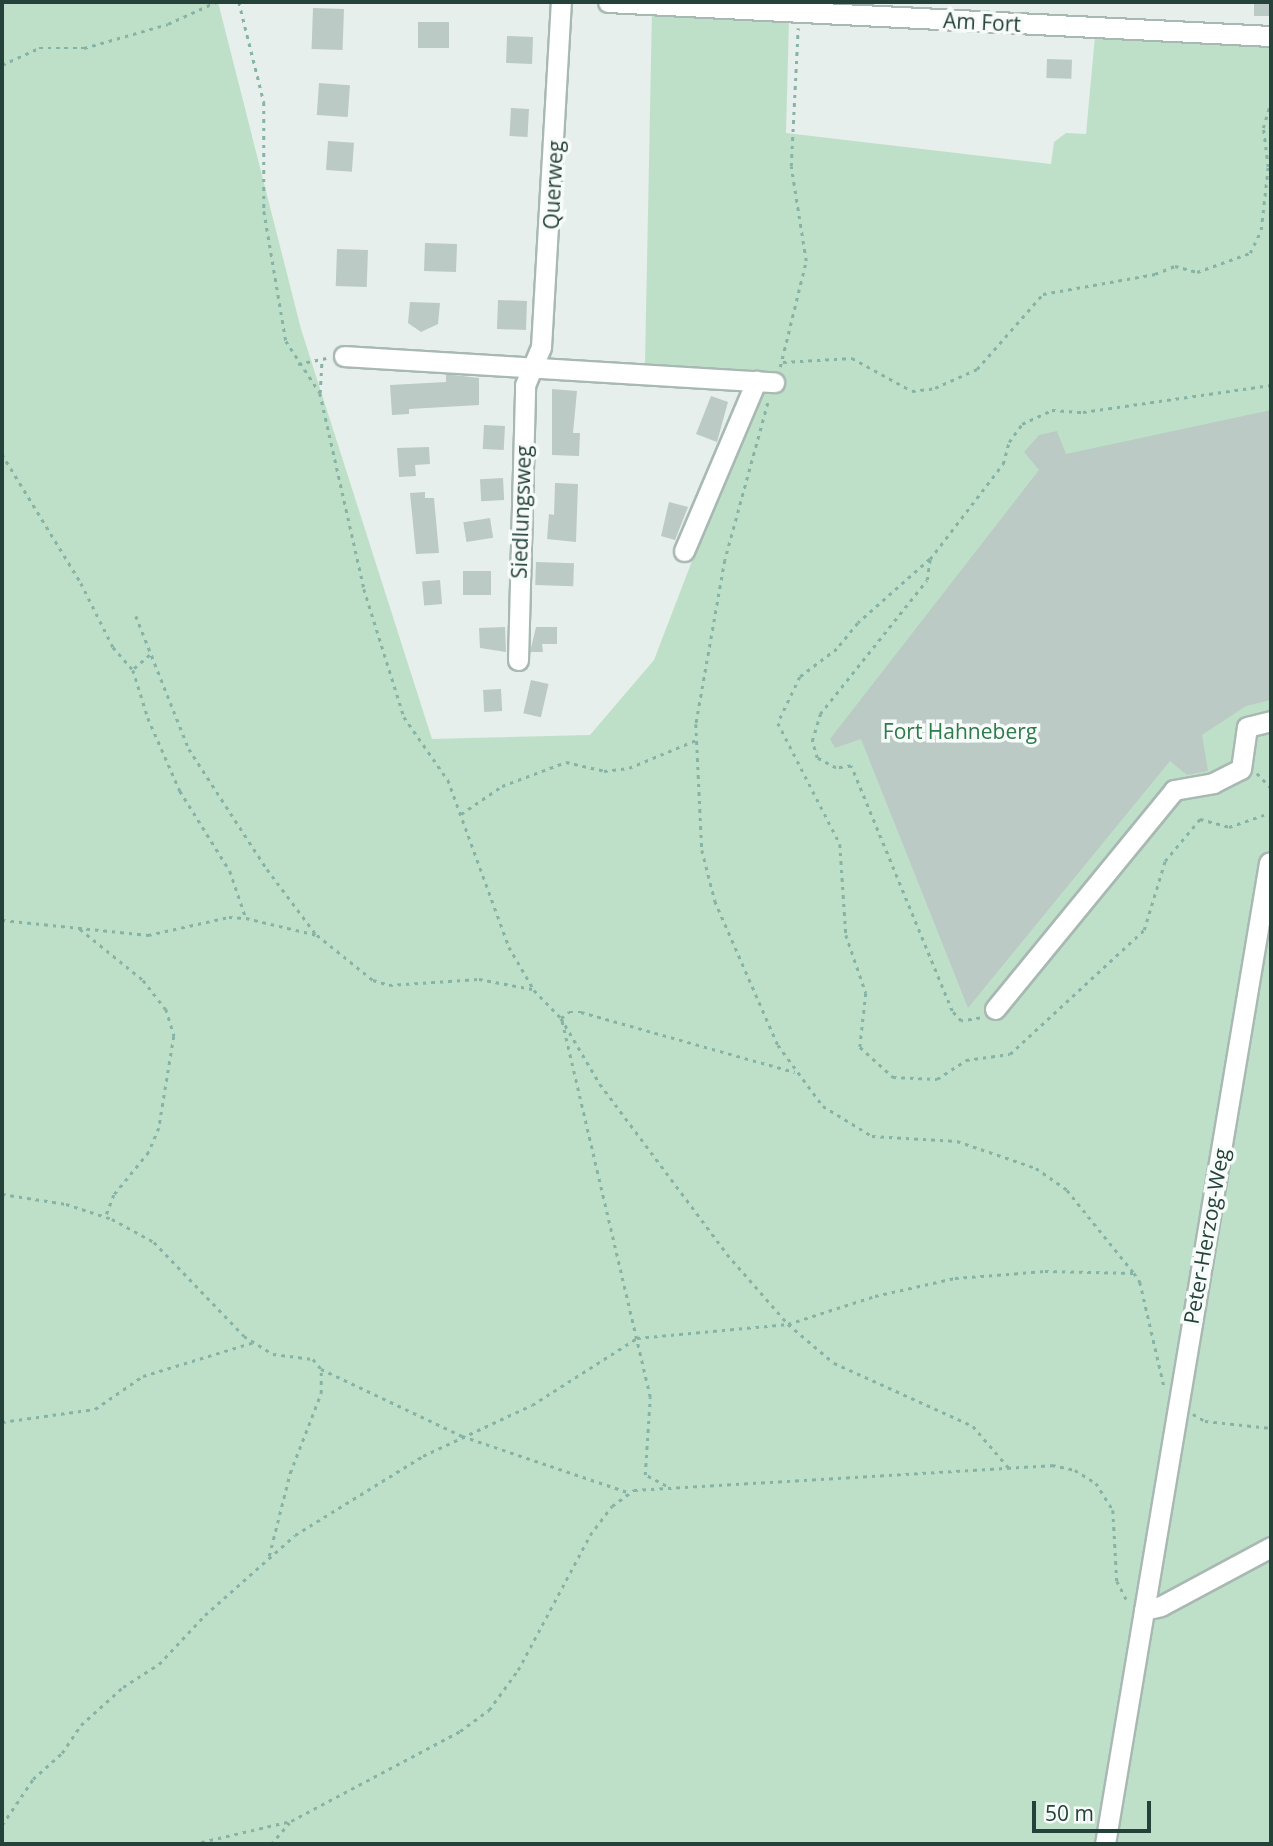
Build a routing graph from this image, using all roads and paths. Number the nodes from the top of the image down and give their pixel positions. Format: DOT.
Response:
graph roads {
  1 [pos="216,2"];
  2 [pos="239,2"];
  3 [pos="561,2"];
  4 [pos="608,2"];
  5 [pos="799,14"];
  6 [pos="1271,36"];
  7 [pos="2,65"];
  8 [pos="1271,101"];
  9 [pos="344,356"];
  10 [pos="783,362"];
  11 [pos="299,364"];
  12 [pos="532,365"];
  13 [pos="765,381"];
  14 [pos="1271,385"];
  15 [pos="320,393"];
  16 [pos="2,454"];
  17 [pos="684,551"];
  18 [pos="930,559"];
  19 [pos="136,616"];
  20 [pos="150,655"];
  21 [pos="518,660"];
  22 [pos="132,670"];
  23 [pos="1271,721"];
  24 [pos="696,740"];
  25 [pos="461,814"];
  26 [pos="1264,815"];
  27 [pos="1269,863"];
  28 [pos="246,918"];
  29 [pos="2,920"];
  30 [pos="80,929"];
  31 [pos="317,935"];
  32 [pos="534,990"];
  33 [pos="995,1009"];
  34 [pos="561,1018"];
  35 [pos="795,1072"];
  36 [pos="2,1194"];
  37 [pos="106,1216"];
  38 [pos="1134,1273"];
  39 [pos="788,1324"];
  40 [pos="637,1338"];
  41 [pos="254,1342"];
  42 [pos="321,1369"];
  43 [pos="1178,1405"];
  44 [pos="2,1422"];
  45 [pos="1271,1428"];
  46 [pos="462,1436"];
  47 [pos="1009,1468"];
  48 [pos="666,1486"];
  49 [pos="631,1493"];
  50 [pos="1271,1547"];
  51 [pos="268,1559"];
  52 [pos="1144,1610"];
  53 [pos="291,1821"];
  54 [pos="2,1825"];
  55 [pos="193,1844"];
  56 [pos="271,1844"];
  57 [pos="1105,1844"];
  1 -- 7 [label="path"];
  2 -- 11 [label="path"];
  3 -- 12 [label="street, Querweg"];
  4 -- 5 [label="street, Am Fort"];
  5 -- 6 [label="street, Am Fort"];
  5 -- 10 [label="path"];
  8 -- 10 [label="path"];
  9 -- 12 [label="street"];
  10 -- 13 [label="path"];
  11 -- 15 [label="path"];
  11 -- 15 [label="path"];
  12 -- 13 [label="street"];
  12 -- 21 [label="street, Siedlungsweg"];
  13 -- 17 [label="street"];
  13 -- 24 [label="path"];
  14 -- 18 [label="path"];
  15 -- 25 [label="path"];
  16 -- 22 [label="path"];
  18 -- 26 [label="path"];
  18 -- 33 [label="path"];
  19 -- 20 [label="path"];
  20 -- 22 [label="path"];
  20 -- 31 [label="path"];
  22 -- 28 [label="path"];
  23 -- 33 [label="street"];
  24 -- 25 [label="path"];
  24 -- 35 [label="path"];
  25 -- 32 [label="path"];
  27 -- 43 [label="street, Peter-Herzog-Weg"];
  28 -- 30 [label="path"];
  28 -- 31 [label="path"];
  29 -- 30 [label="path"];
  30 -- 37 [label="path"];
  31 -- 32 [label="path"];
  32 -- 34 [label="path"];
  34 -- 35 [label="path"];
  34 -- 39 [label="path"];
  34 -- 40 [label="path"];
  35 -- 38 [label="path"];
  36 -- 37 [label="path"];
  37 -- 41 [label="path"];
  38 -- 39 [label="path"];
  38 -- 43 [label="path"];
  39 -- 40 [label="path"];
  39 -- 47 [label="path"];
  40 -- 46 [label="path"];
  40 -- 48 [label="path"];
  41 -- 42 [label="path"];
  41 -- 44 [label="path"];
  42 -- 46 [label="path"];
  42 -- 51 [label="path"];
  43 -- 45 [label="path"];
  43 -- 52 [label="street, Peter-Herzog-Weg"];
  46 -- 49 [label="path"];
  46 -- 51 [label="path"];
  47 -- 48 [label="path"];
  47 -- 52 [label="path"];
  48 -- 49 [label="path"];
  49 -- 53 [label="path"];
  50 -- 52 [label="street"];
  51 -- 54 [label="path"];
  52 -- 57 [label="street, Peter-Herzog-Weg"];
  53 -- 55 [label="path"];
  53 -- 56 [label="path"];
}
